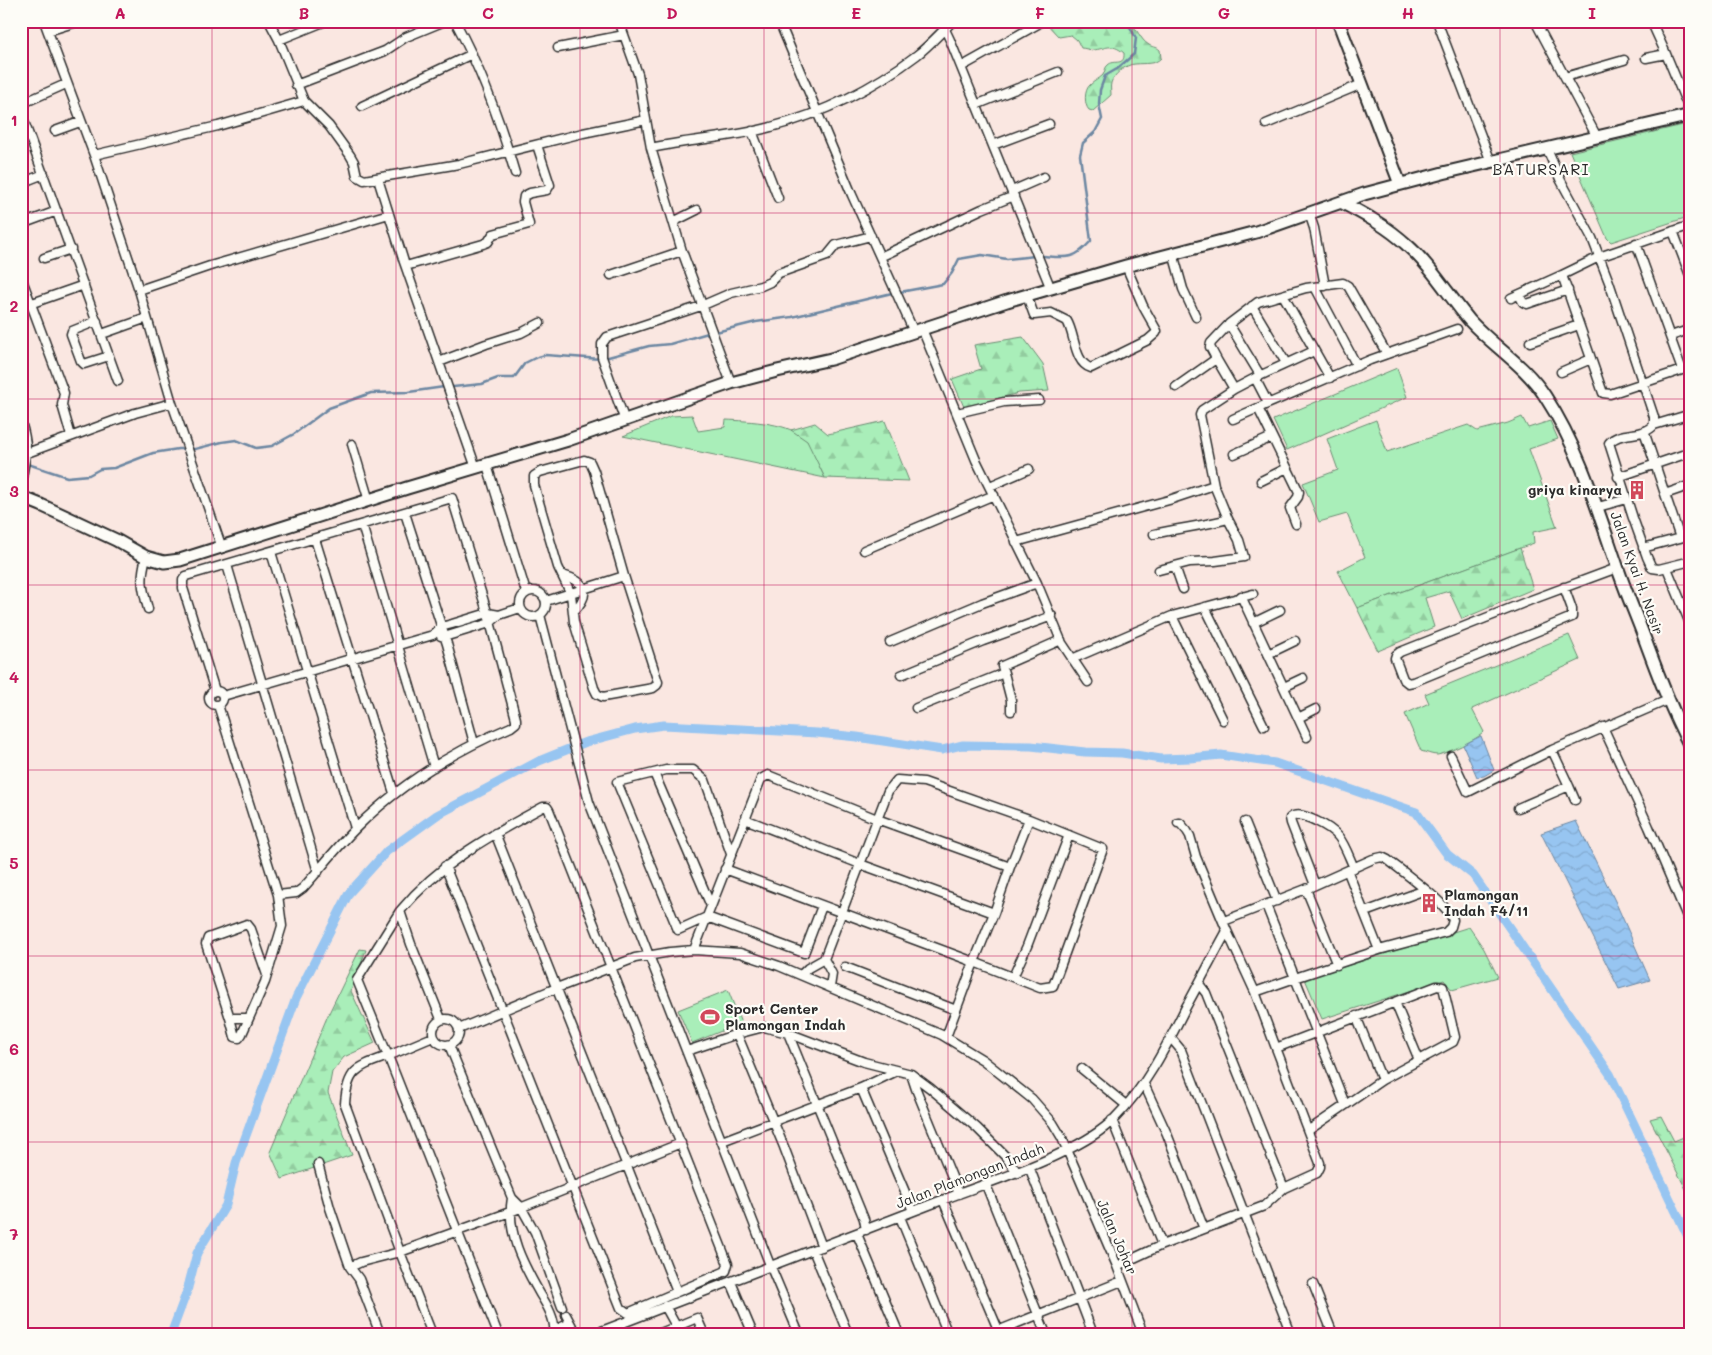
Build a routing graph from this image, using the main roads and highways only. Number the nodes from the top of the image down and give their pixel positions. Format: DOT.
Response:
graph roads {
  1 [pos="1338,21"];
  2 [pos="1691,115"];
  3 [pos="1400,184"];
  4 [pos="1341,202"];
  5 [pos="21,498"];
  6 [pos="1691,748"];
  1 -- 3 [label="main road"];
  2 -- 3 [label="main road"];
  3 -- 4 [label="main road"];
  4 -- 5 [label="main road"];
  4 -- 6 [label="main road, Jalan Kyai H. Nasir"];
}
